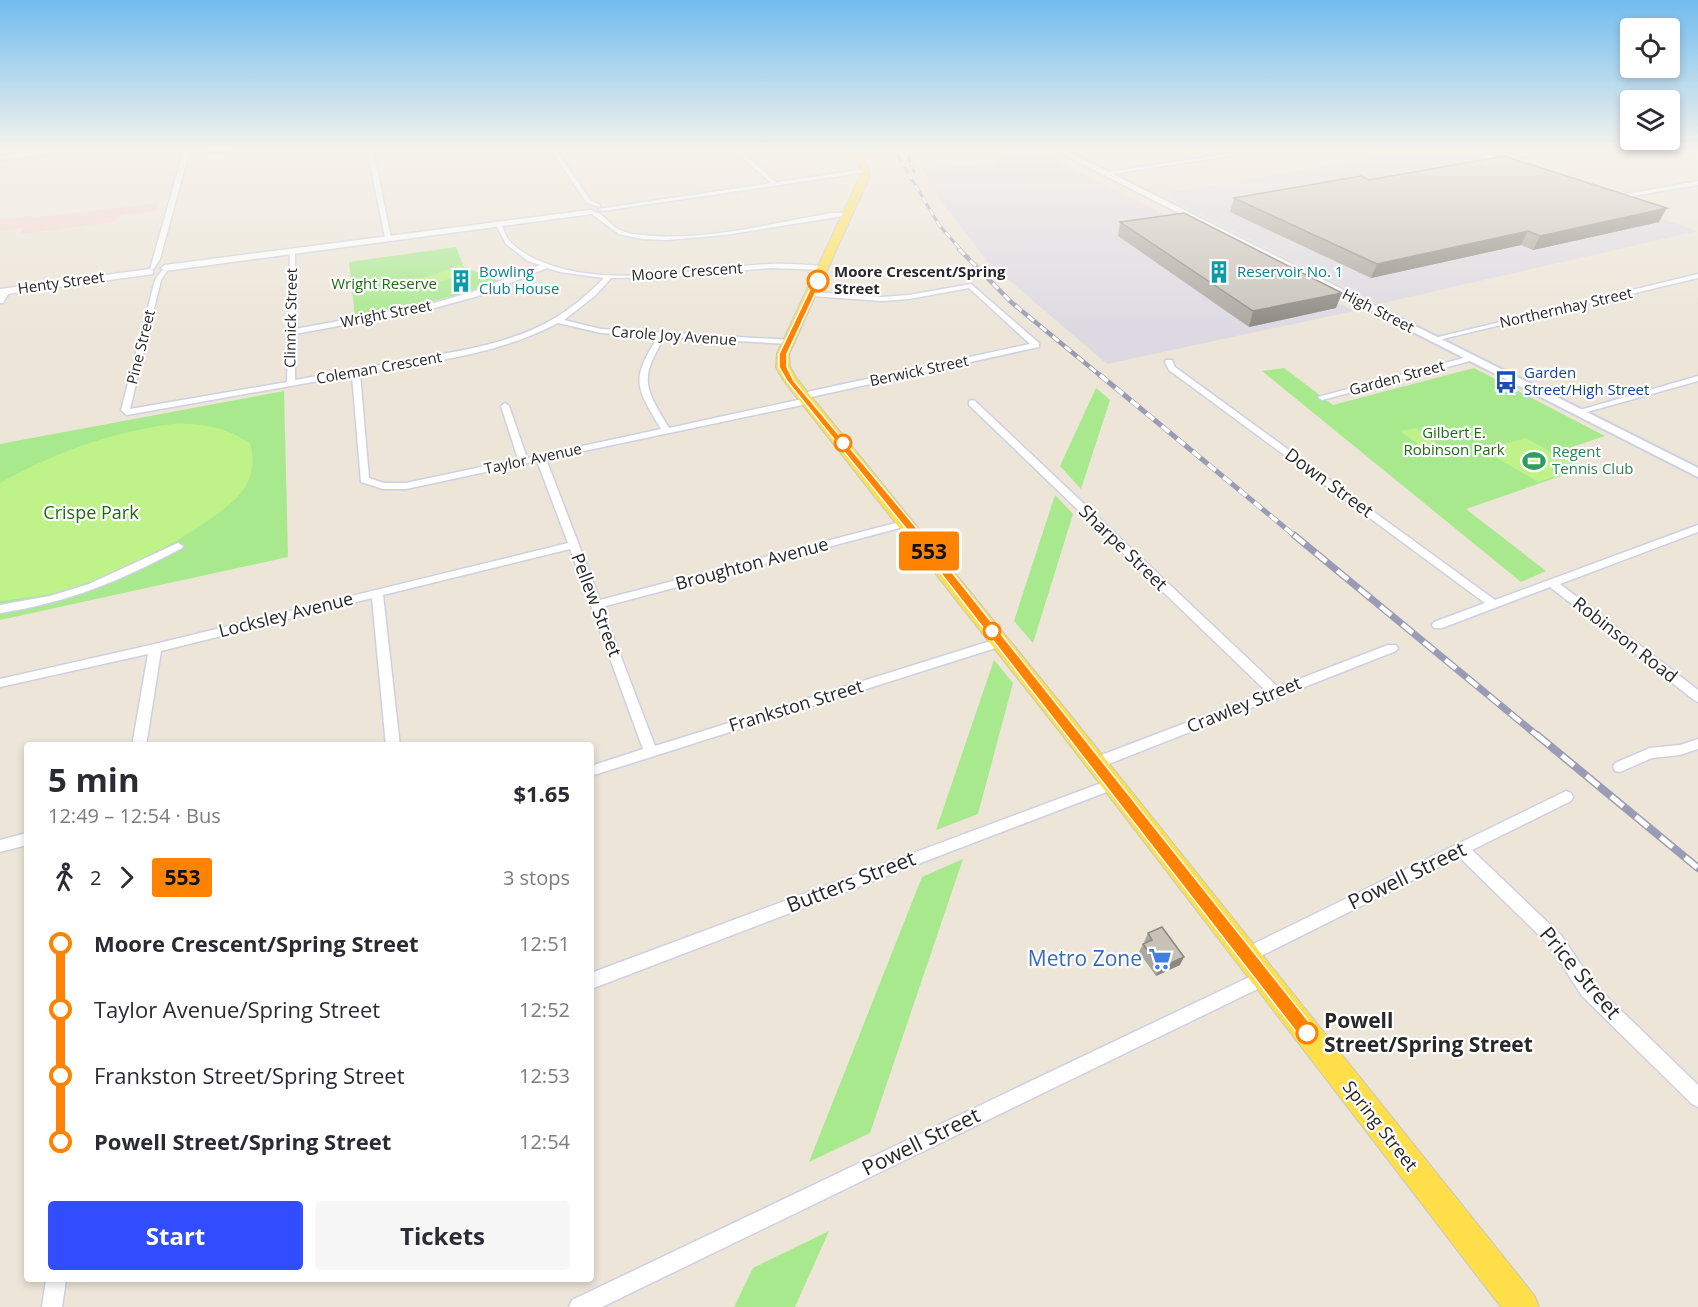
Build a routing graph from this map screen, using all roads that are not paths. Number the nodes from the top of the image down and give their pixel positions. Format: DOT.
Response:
graph roads {
  1 [pos="172,210"];
  2 [pos="382,210"];
  3 [pos="588,210"];
  4 [pos="596,210"];
  5 [pos="850,210"];
  6 [pos="1178,210"];
  7 [pos="848,215"];
  8 [pos="498,223"];
  9 [pos="388,238"];
  10 [pos="292,251"];
  11 [pos="545,266"];
  12 [pos="824,268"];
  13 [pos="158,270"];
  14 [pos="609,276"];
  15 [pos="1698,276"];
  16 [pos="1682,281"];
  17 [pos="1698,287"];
  18 [pos="3,291"];
  19 [pos="812,294"];
  20 [pos="0,301"];
  21 [pos="560,321"];
  22 [pos="291,332"];
  23 [pos="662,336"];
  24 [pos="1434,339"];
  25 [pos="789,342"];
  26 [pos="1471,358"];
  27 [pos="1169,362"];
  28 [pos="356,372"];
  29 [pos="1698,378"];
  30 [pos="291,384"];
  31 [pos="1322,398"];
  32 [pos="805,399"];
  33 [pos="972,403"];
  34 [pos="505,406"];
  35 [pos="128,412"];
  36 [pos="1577,412"];
  37 [pos="666,431"];
  38 [pos="541,458"];
  39 [pos="523,461"];
  40 [pos="1698,473"];
  41 [pos="907,523"];
  42 [pos="1698,528"];
  43 [pos="572,545"];
  44 [pos="178,546"];
  45 [pos="1552,583"];
  46 [pos="377,592"];
  47 [pos="1492,603"];
  48 [pos="596,605"];
  49 [pos="0,609"];
  50 [pos="1438,625"];
  51 [pos="1001,642"];
  52 [pos="155,648"];
  53 [pos="1392,648"];
  54 [pos="0,683"];
  55 [pos="1275,692"];
  56 [pos="1698,698"];
  57 [pos="140,742"];
  58 [pos="393,742"];
  59 [pos="1698,744"];
  60 [pos="651,752"];
  61 [pos="1096,763"];
  62 [pos="1620,767"];
  63 [pos="594,770"];
  64 [pos="1112,784"];
  65 [pos="1566,797"];
  66 [pos="24,840"];
  67 [pos="0,846"];
  68 [pos="1461,849"];
  69 [pos="1247,956"];
  70 [pos="1264,978"];
  71 [pos="594,980"];
  72 [pos="1698,1098"];
  73 [pos="56,1282"];
  74 [pos="52,1307"];
  75 [pos="579,1307"];
  76 [pos="1522,1307"];
  1 -- 13 [label="street, Pine Street"];
  2 -- 9 [label="street"];
  3 -- 8 [label="street, Henty Street"];
  4 -- 7 [label="street"];
  5 -- 7 [label="main road, Spring Street"];
  6 -- 24 [label="main road, High Street"];
  7 -- 12 [label="main road, Spring Street"];
  8 -- 9 [label="street, Henty Street"];
  8 -- 11 [label="street, Moore Crescent"];
  9 -- 10 [label="street, Henty Street"];
  10 -- 13 [label="street, Henty Street"];
  10 -- 22 [label="street, Clinnick Street"];
  11 -- 14 [label="street, Moore Crescent"];
  11 -- 22 [label="street, Wright Street"];
  12 -- 14 [label="street, Moore Crescent"];
  12 -- 19 [label="main road, Spring Street"];
  13 -- 18 [label="street, Henty Street"];
  13 -- 35 [label="street, Pine Street"];
  14 -- 21 [label="street, Coleman Crescent"];
  15 -- 16 [label="street, Northernhay Street"];
  16 -- 17 [label="street"];
  16 -- 24 [label="street, Northernhay Street"];
  18 -- 20 [label="street"];
  19 -- 25 [label="main road, Spring Street"];
  19 -- 32 [label="street, Berwick Street"];
  21 -- 23 [label="street, Carole Joy Avenue"];
  21 -- 28 [label="street, Coleman Crescent"];
  22 -- 30 [label="street, Clinnick Street"];
  23 -- 25 [label="street, Carole Joy Avenue"];
  23 -- 37 [label="street"];
  24 -- 26 [label="main road, High Street"];
  25 -- 32 [label="main road, Spring Street"];
  26 -- 31 [label="street, Garden Street"];
  26 -- 36 [label="main road, High Street"];
  27 -- 47 [label="street, Down Street"];
  28 -- 30 [label="street, Coleman Crescent"];
  28 -- 39 [label="street, Taylor Avenue"];
  29 -- 36 [label="street"];
  30 -- 35 [label="street, Coleman Crescent"];
  32 -- 37 [label="street, Taylor Avenue"];
  32 -- 41 [label="main road, Spring Street"];
  33 -- 55 [label="street, Sharpe Street"];
  34 -- 39 [label="street"];
  36 -- 40 [label="main road, High Street"];
  37 -- 38 [label="street, Taylor Avenue"];
  38 -- 39 [label="street, Taylor Avenue"];
  38 -- 43 [label="street, Pellew Street"];
  41 -- 48 [label="street, Broughton Avenue"];
  41 -- 51 [label="main road, Spring Street"];
  42 -- 45 [label="street"];
  43 -- 46 [label="street, Locksley Avenue"];
  43 -- 48 [label="street, Pellew Street"];
  44 -- 49 [label="street"];
  45 -- 47 [label="street"];
  45 -- 56 [label="street, Robinson Road"];
  46 -- 52 [label="street, Locksley Avenue"];
  46 -- 58 [label="street"];
  47 -- 50 [label="street"];
  48 -- 60 [label="street, Pellew Street"];
  51 -- 60 [label="street, Frankston Street"];
  51 -- 61 [label="main road, Spring Street"];
  52 -- 54 [label="street, Locksley Avenue"];
  52 -- 57 [label="street"];
  53 -- 55 [label="street, Crawley Street"];
  55 -- 61 [label="street, Crawley Street"];
  59 -- 62 [label="street"];
  60 -- 63 [label="street, Frankston Street"];
  61 -- 64 [label="main road, Spring Street"];
  64 -- 69 [label="main road, Spring Street"];
  64 -- 71 [label="street, Butters Street"];
  65 -- 68 [label="street, Powell Street"];
  66 -- 67 [label="street"];
  68 -- 69 [label="street, Powell Street"];
  68 -- 72 [label="street, Price Street"];
  69 -- 70 [label="main road, Spring Street"];
  70 -- 75 [label="street, Powell Street"];
  70 -- 76 [label="main road, Spring Street"];
  73 -- 74 [label="street"];
}
